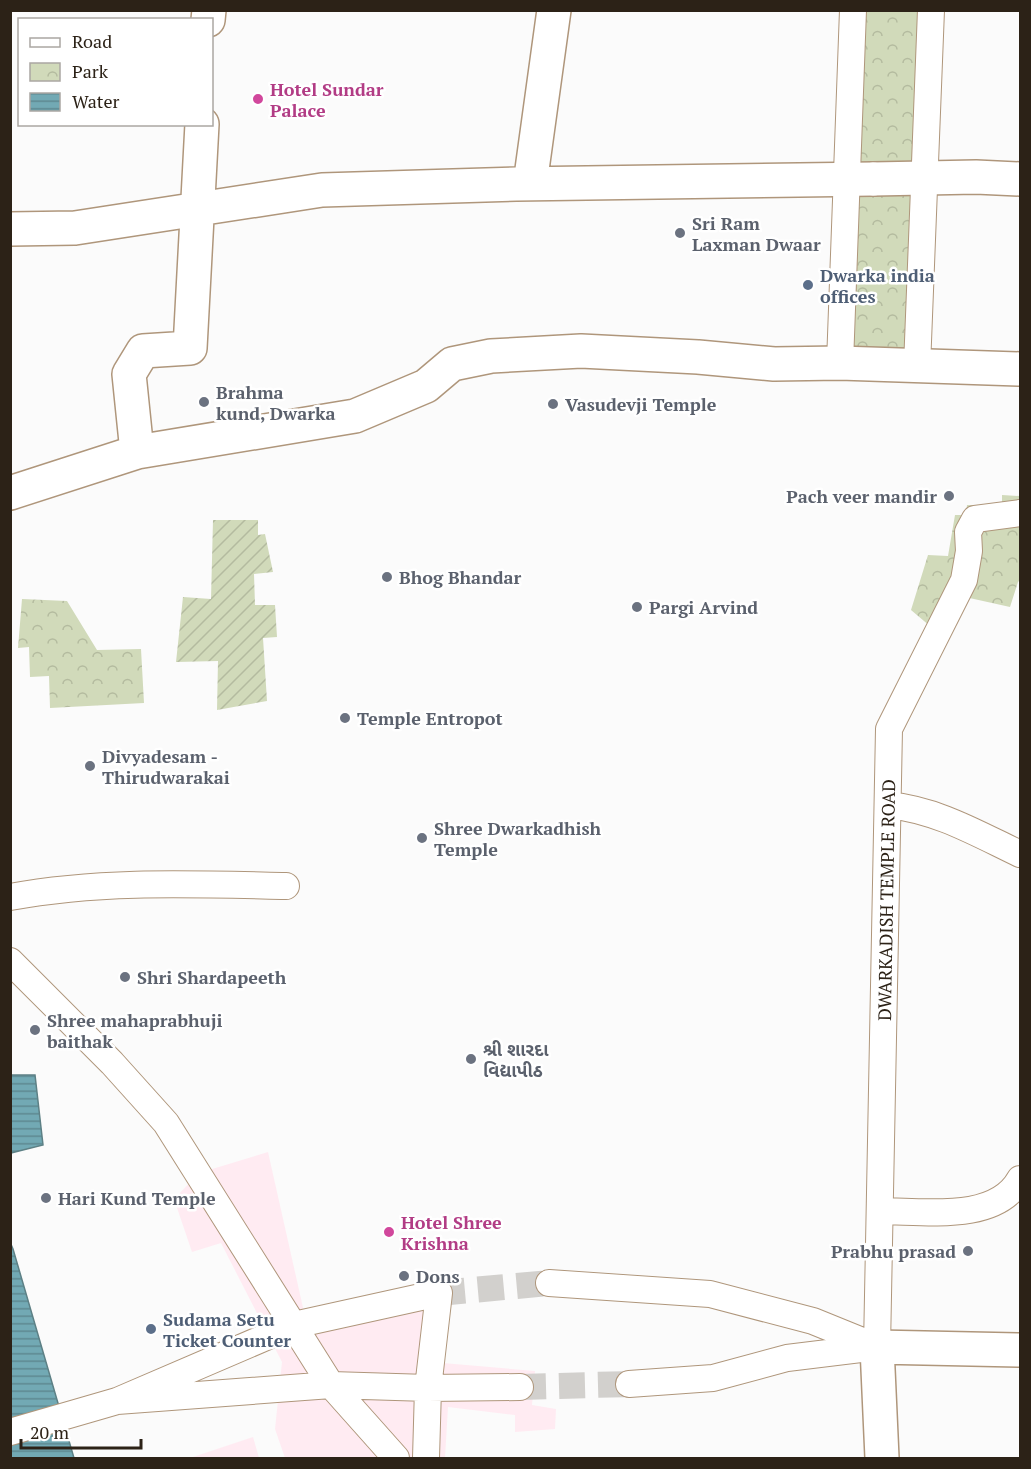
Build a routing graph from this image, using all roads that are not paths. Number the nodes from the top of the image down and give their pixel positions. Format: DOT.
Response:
graph roads {
  1 [pos="554,10"];
  2 [pos="853,10"];
  3 [pos="931,10"];
  4 [pos="202,126"];
  5 [pos="926,178"];
  6 [pos="860,179"];
  7 [pos="1020,179"];
  8 [pos="530,183"];
  9 [pos="197,208"];
  10 [pos="10,229"];
  11 [pos="840,363"];
  12 [pos="917,366"];
  13 [pos="1020,369"];
  14 [pos="137,452"];
  15 [pos="10,493"];
  16 [pos="1020,513"];
  17 [pos="888,805"];
  18 [pos="1020,854"];
  19 [pos="286,886"];
  20 [pos="10,897"];
  21 [pos="10,961"];
  22 [pos="1020,1179"];
  23 [pos="880,1211"];
  24 [pos="549,1283"];
  25 [pos="294,1324"];
  26 [pos="877,1347"];
  27 [pos="1020,1350"];
  28 [pos="629,1383"];
  29 [pos="331,1385"];
  30 [pos="428,1388"];
  31 [pos="520,1388"];
  32 [pos="117,1401"];
  33 [pos="10,1432"];
  34 [pos="396,1458"];
  35 [pos="426,1458"];
  36 [pos="882,1458"];
  1 -- 8 [label="street"];
  2 -- 6 [label="street"];
  3 -- 5 [label="street"];
  4 -- 9 [label="street"];
  5 -- 6 [label="street"];
  5 -- 7 [label="street"];
  5 -- 12 [label="street"];
  6 -- 8 [label="street"];
  6 -- 11 [label="street"];
  8 -- 9 [label="street"];
  9 -- 10 [label="street"];
  9 -- 14 [label="street"];
  11 -- 12 [label="street"];
  11 -- 14 [label="street"];
  12 -- 13 [label="street"];
  14 -- 15 [label="street"];
  16 -- 17 [label="street, DWARKADISH TEMPLE ROAD"];
  17 -- 18 [label="street"];
  17 -- 23 [label="street, DWARKADISH TEMPLE ROAD"];
  19 -- 20 [label="street"];
  21 -- 25 [label="street"];
  22 -- 23 [label="street"];
  23 -- 26 [label="street, DWARKADISH TEMPLE ROAD"];
  24 -- 26 [label="street"];
  25 -- 29 [label="street"];
  25 -- 30 [label="street"];
  25 -- 32 [label="street"];
  26 -- 27 [label="street"];
  26 -- 28 [label="street"];
  26 -- 36 [label="street"];
  29 -- 30 [label="street"];
  29 -- 32 [label="street"];
  29 -- 34 [label="street"];
  30 -- 31 [label="street"];
  30 -- 35 [label="street"];
  32 -- 33 [label="street"];
}
